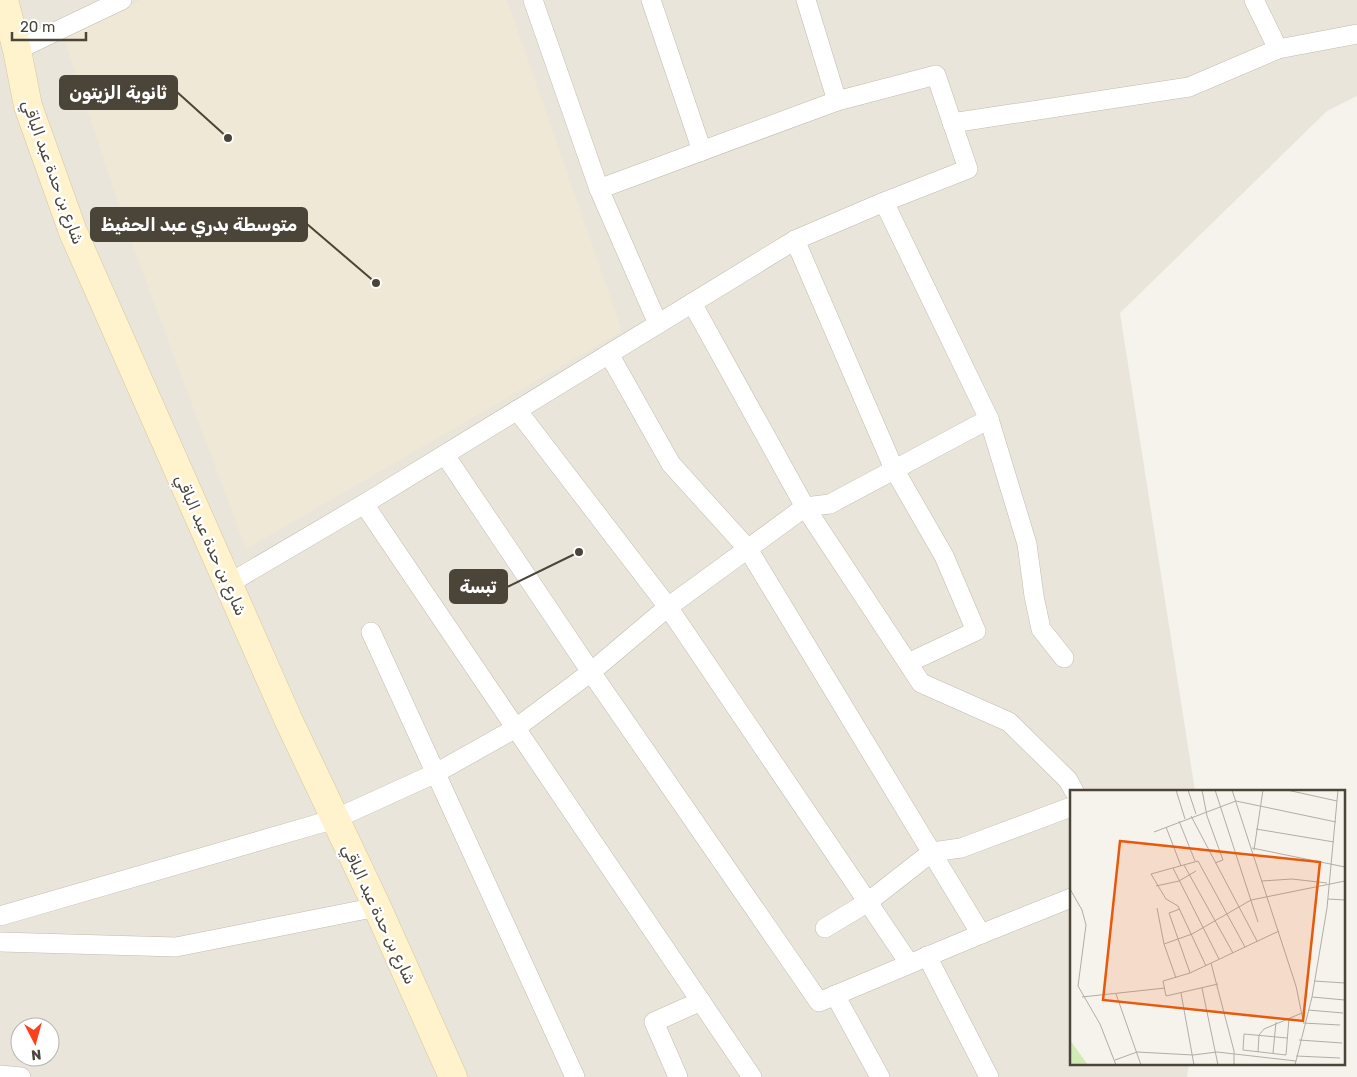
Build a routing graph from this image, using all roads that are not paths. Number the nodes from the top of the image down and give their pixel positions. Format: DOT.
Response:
graph roads {
  1 [pos="4,0"];
  2 [pos="122,0"];
  3 [pos="533,0"];
  4 [pos="651,0"];
  5 [pos="806,0"];
  6 [pos="1254,0"];
  7 [pos="95,6"];
  8 [pos="1357,34"];
  9 [pos="1278,49"];
  10 [pos="17,50"];
  11 [pos="837,101"];
  12 [pos="952,124"];
  13 [pos="702,151"];
  14 [pos="599,189"];
  15 [pos="884,202"];
  16 [pos="795,240"];
  17 [pos="692,303"];
  18 [pos="658,324"];
  19 [pos="609,354"];
  20 [pos="517,410"];
  21 [pos="989,419"];
  22 [pos="445,455"];
  23 [pos="894,470"];
  24 [pos="364,504"];
  25 [pos="805,507"];
  26 [pos="748,549"];
  27 [pos="228,584"];
  28 [pos="668,607"];
  29 [pos="371,632"];
  30 [pos="1064,658"];
  31 [pos="908,663"];
  32 [pos="591,672"];
  33 [pos="516,728"];
  34 [pos="436,773"];
  35 [pos="1073,790"];
  36 [pos="1070,807"];
  37 [pos="335,819"];
  38 [pos="932,852"];
  39 [pos="1070,898"];
  40 [pos="868,902"];
  41 [pos="377,907"];
  42 [pos="0,916"];
  43 [pos="825,928"];
  44 [pos="981,934"];
  45 [pos="0,942"];
  46 [pos="927,956"];
  47 [pos="909,963"];
  48 [pos="835,995"];
  49 [pos="701,1001"];
  50 [pos="448,1071"];
  51 [pos="0,1075"];
  52 [pos="21,1077"];
  53 [pos="576,1077"];
  54 [pos="678,1077"];
  55 [pos="752,1077"];
  56 [pos="880,1077"];
  57 [pos="989,1077"];
  1 -- 10 [label="street, شارع بن حدة عبد الباقي"];
  2 -- 7 [label="street"];
  3 -- 14 [label="street"];
  4 -- 13 [label="street"];
  5 -- 11 [label="street"];
  6 -- 9 [label="street"];
  7 -- 10 [label="street"];
  8 -- 9 [label="street"];
  9 -- 12 [label="street"];
  10 -- 27 [label="street, شارع بن حدة عبد الباقي"];
  11 -- 12 [label="street"];
  11 -- 13 [label="street"];
  12 -- 15 [label="street"];
  13 -- 14 [label="street"];
  14 -- 18 [label="street"];
  15 -- 16 [label="street"];
  15 -- 21 [label="street"];
  16 -- 17 [label="street"];
  16 -- 23 [label="street"];
  17 -- 18 [label="street"];
  17 -- 25 [label="street"];
  18 -- 19 [label="street"];
  19 -- 20 [label="street"];
  19 -- 26 [label="street"];
  20 -- 22 [label="street"];
  20 -- 28 [label="street"];
  21 -- 23 [label="street"];
  21 -- 30 [label="street"];
  22 -- 24 [label="street"];
  22 -- 32 [label="street"];
  23 -- 25 [label="street"];
  23 -- 31 [label="street"];
  24 -- 27 [label="street"];
  24 -- 33 [label="street"];
  25 -- 26 [label="street"];
  25 -- 31 [label="street"];
  26 -- 28 [label="street"];
  26 -- 38 [label="street"];
  27 -- 37 [label="street, شارع بن حدة عبد الباقي"];
  28 -- 32 [label="street"];
  28 -- 40 [label="street"];
  29 -- 34 [label="street"];
  31 -- 35 [label="street"];
  32 -- 33 [label="street"];
  32 -- 48 [label="street"];
  33 -- 34 [label="street"];
  33 -- 49 [label="street"];
  34 -- 37 [label="street"];
  34 -- 53 [label="street"];
  36 -- 38 [label="street"];
  37 -- 41 [label="street, شارع بن حدة عبد الباقي"];
  37 -- 42 [label="street"];
  38 -- 40 [label="street"];
  38 -- 44 [label="street"];
  39 -- 44 [label="street"];
  40 -- 43 [label="street"];
  40 -- 47 [label="street"];
  41 -- 45 [label="street"];
  41 -- 50 [label="street, شارع بن حدة عبد الباقي"];
  44 -- 46 [label="street"];
  46 -- 47 [label="street"];
  46 -- 57 [label="street"];
  47 -- 48 [label="street"];
  48 -- 56 [label="street"];
  49 -- 54 [label="street"];
  49 -- 55 [label="street"];
  51 -- 52 [label="street"];
}
